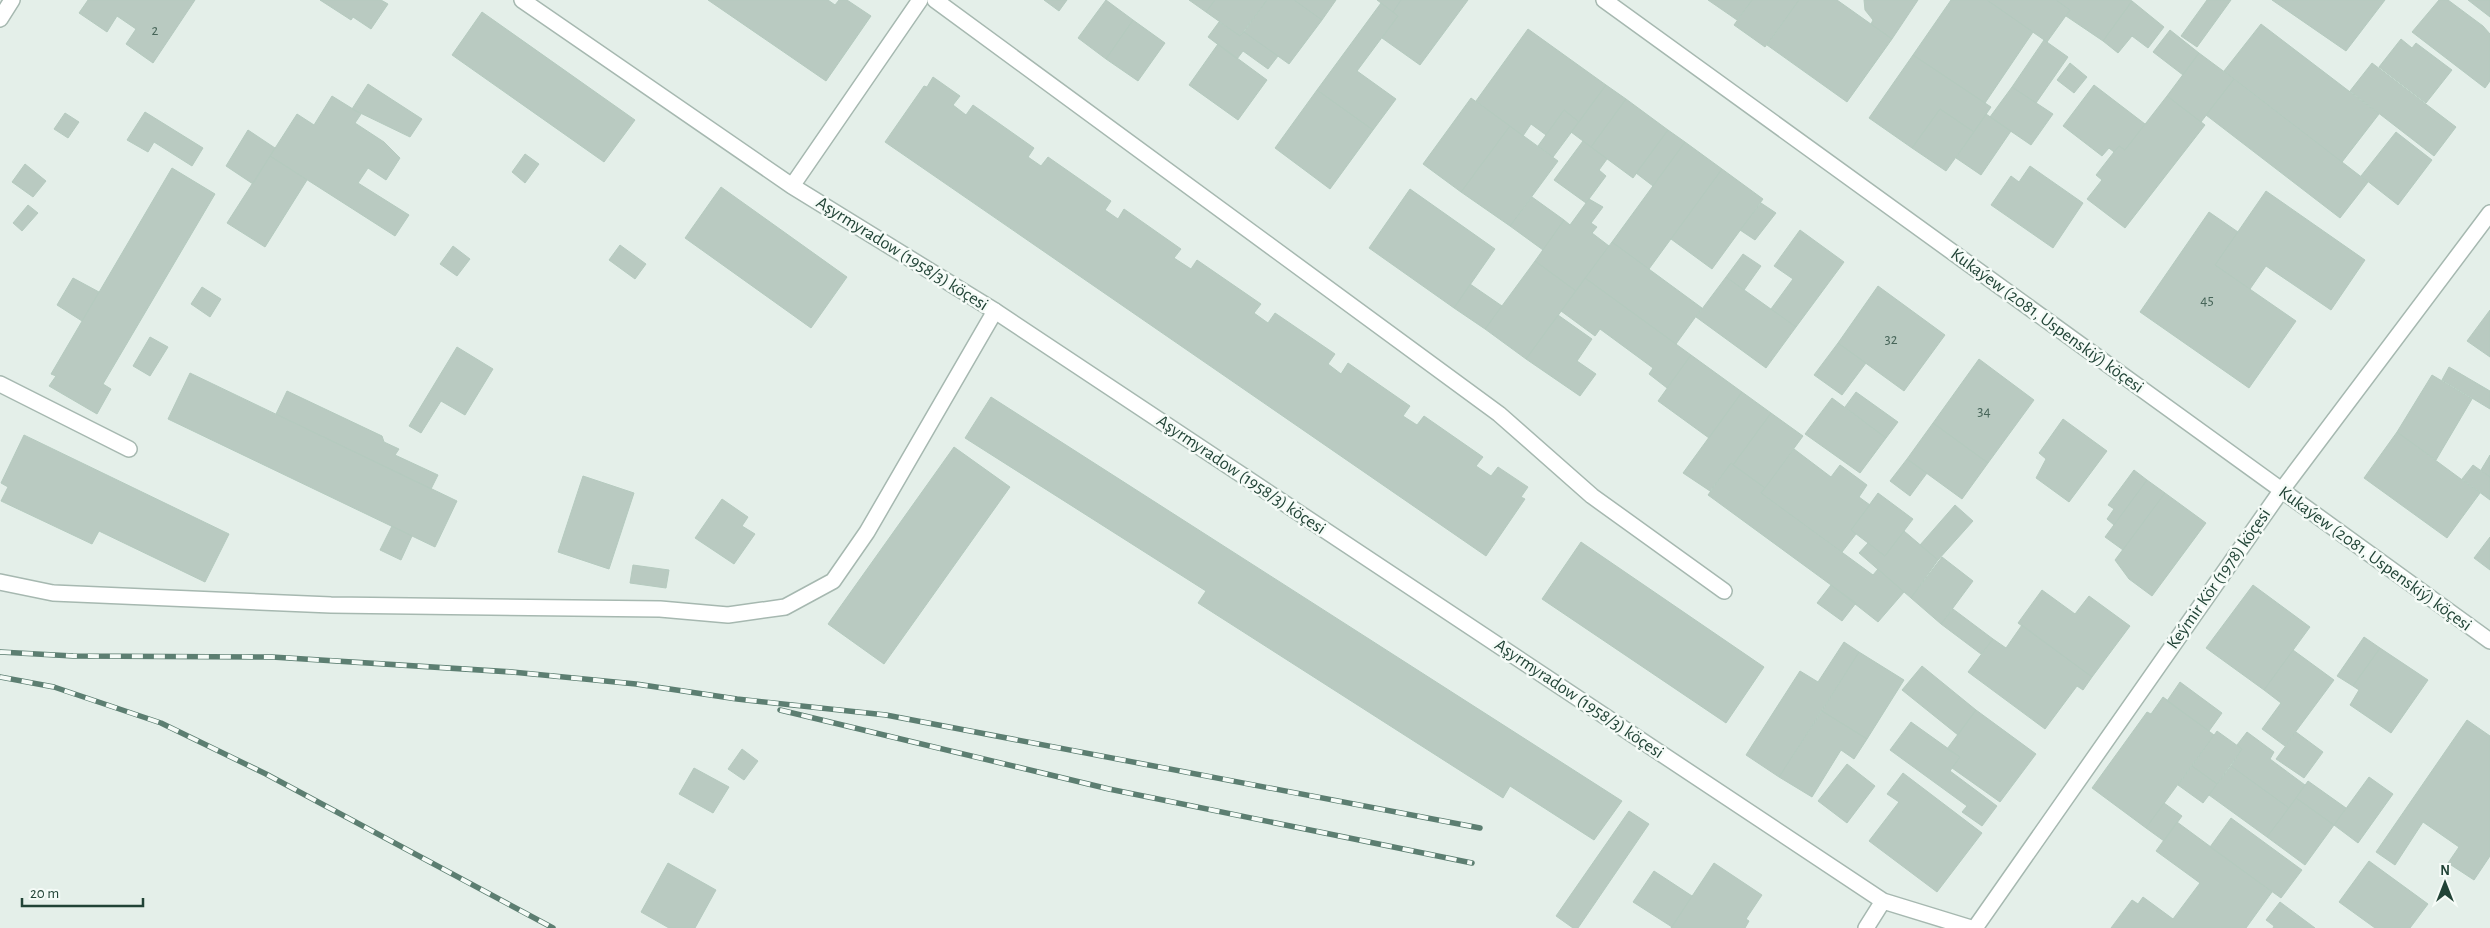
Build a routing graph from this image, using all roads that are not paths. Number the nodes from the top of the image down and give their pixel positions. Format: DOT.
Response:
graph roads {
  1 [pos="12,0"];
  2 [pos="522,0"];
  3 [pos="920,0"];
  4 [pos="936,0"];
  5 [pos="1604,0"];
  6 [pos="0,19"];
  7 [pos="792,186"];
  8 [pos="2490,213"];
  9 [pos="995,311"];
  10 [pos="0,384"];
  11 [pos="129,448"];
  12 [pos="2281,491"];
  13 [pos="0,582"];
  14 [pos="1724,591"];
  15 [pos="2490,642"];
  16 [pos="1883,901"];
  17 [pos="1866,928"];
  18 [pos="1971,928"];
  19 [pos="1975,928"];
  1 -- 6 [label="street"];
  2 -- 7 [label="street, Aşyrmyradow (1958/3) köçesi"];
  3 -- 7 [label="street"];
  4 -- 14 [label="street"];
  5 -- 12 [label="street, Kukaýew (2081, Uspenskiý) köçesi"];
  7 -- 9 [label="street, Aşyrmyradow (1958/3) köçesi"];
  8 -- 12 [label="street, Keýmir Kör (1978) köçesi"];
  9 -- 13 [label="street"];
  9 -- 16 [label="street, Aşyrmyradow (1958/3) köçesi"];
  10 -- 11 [label="street"];
  12 -- 15 [label="street, Kukaýew (2081, Uspenskiý) köçesi"];
  12 -- 19 [label="street, Keýmir Kör (1978) köçesi"];
  16 -- 17 [label="street"];
  16 -- 18 [label="street, Aşyrmyradow (1958/3) köçesi"];
}
